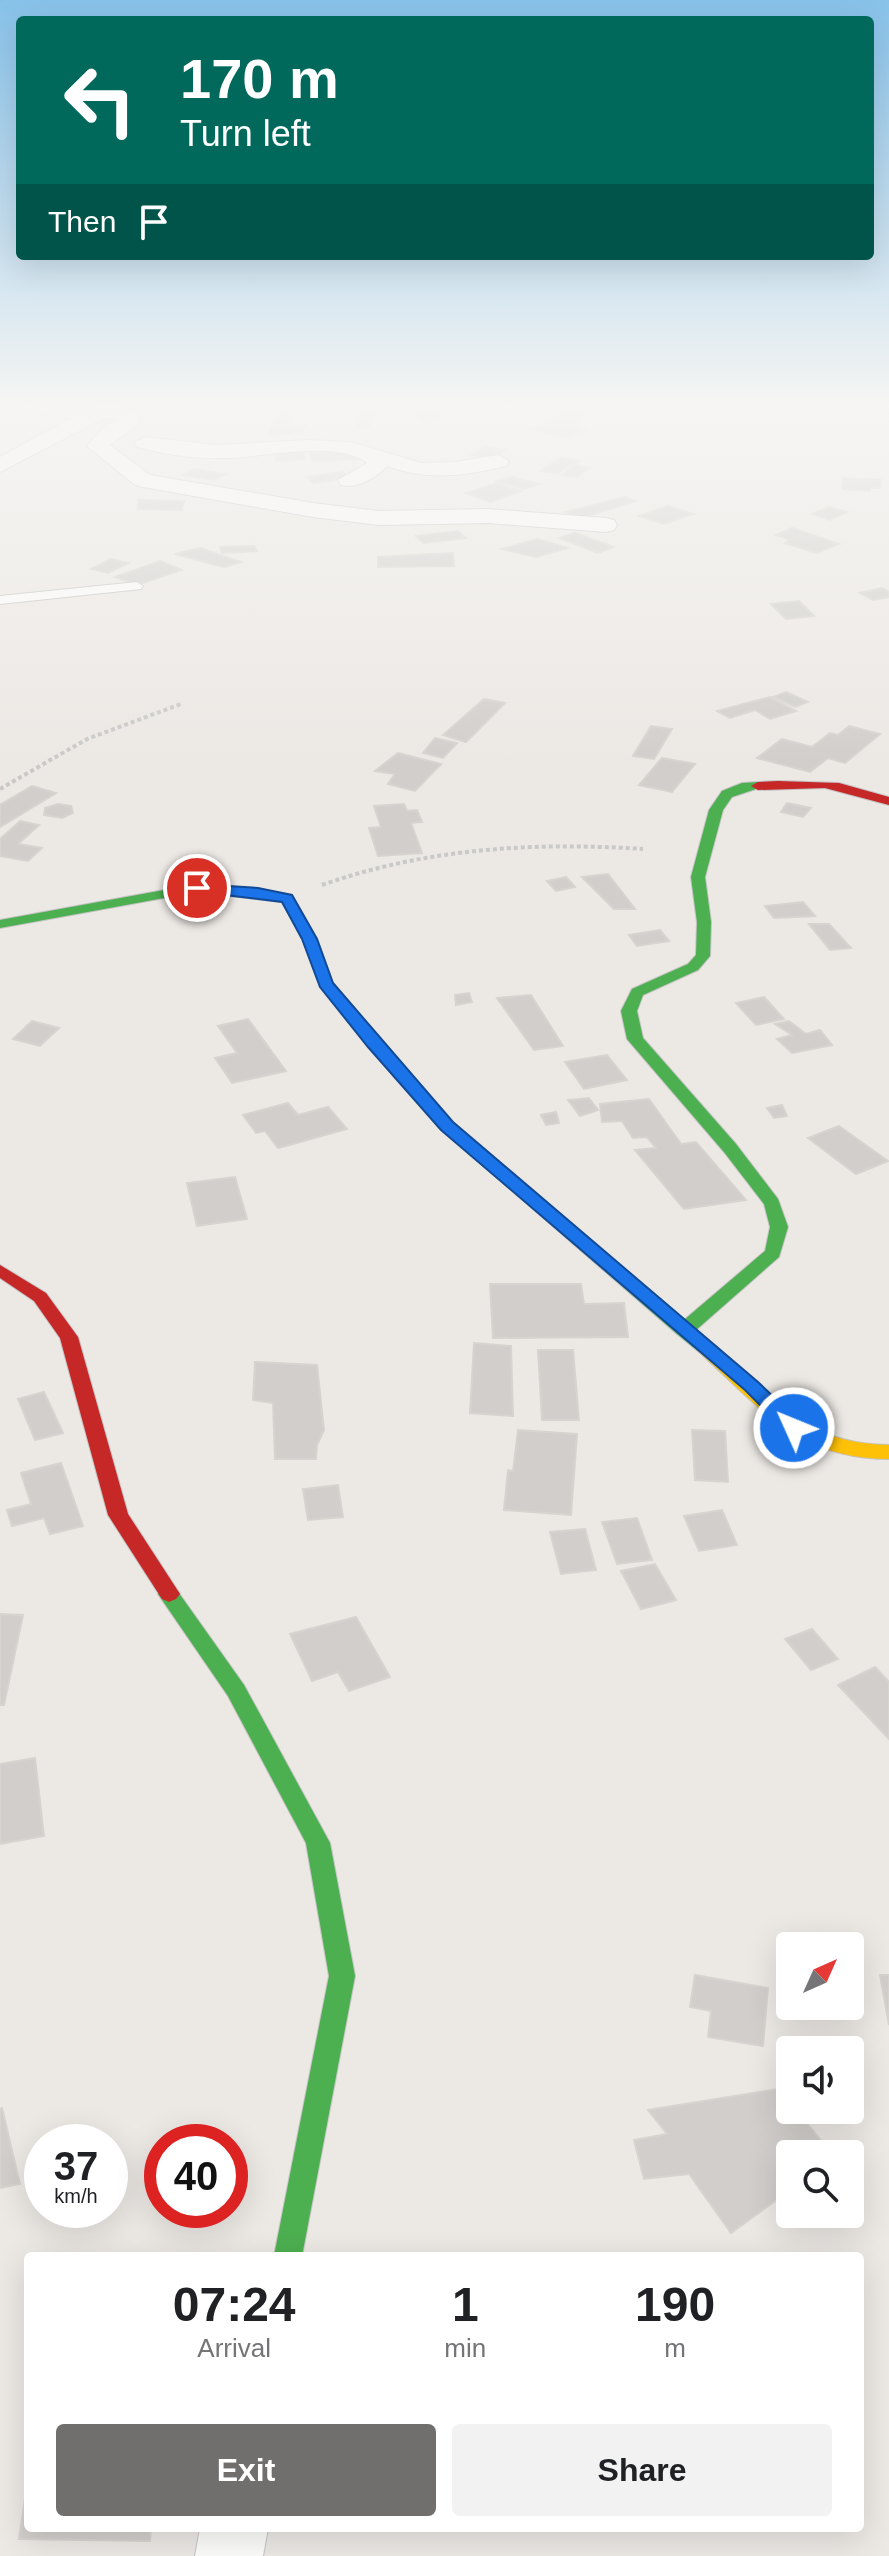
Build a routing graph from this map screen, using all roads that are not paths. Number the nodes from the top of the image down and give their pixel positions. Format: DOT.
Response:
graph roads {
  1 [pos="137,586"];
  2 [pos="0,600"];
  3 [pos="889,801"];
  4 [pos="0,924"];
  5 [pos="0,1270"];
  6 [pos="684,1330"];
  7 [pos="889,1452"];
  8 [pos="289,2252"];
  9 [pos="233,2532"];
  10 [pos="229,2556"];
  1 -- 2 [label="lane"];
  3 -- 6 [label="street"];
  4 -- 6 [label="street"];
  5 -- 8 [label="street"];
  6 -- 7 [label="street"];
  9 -- 10 [label="street"];
}
